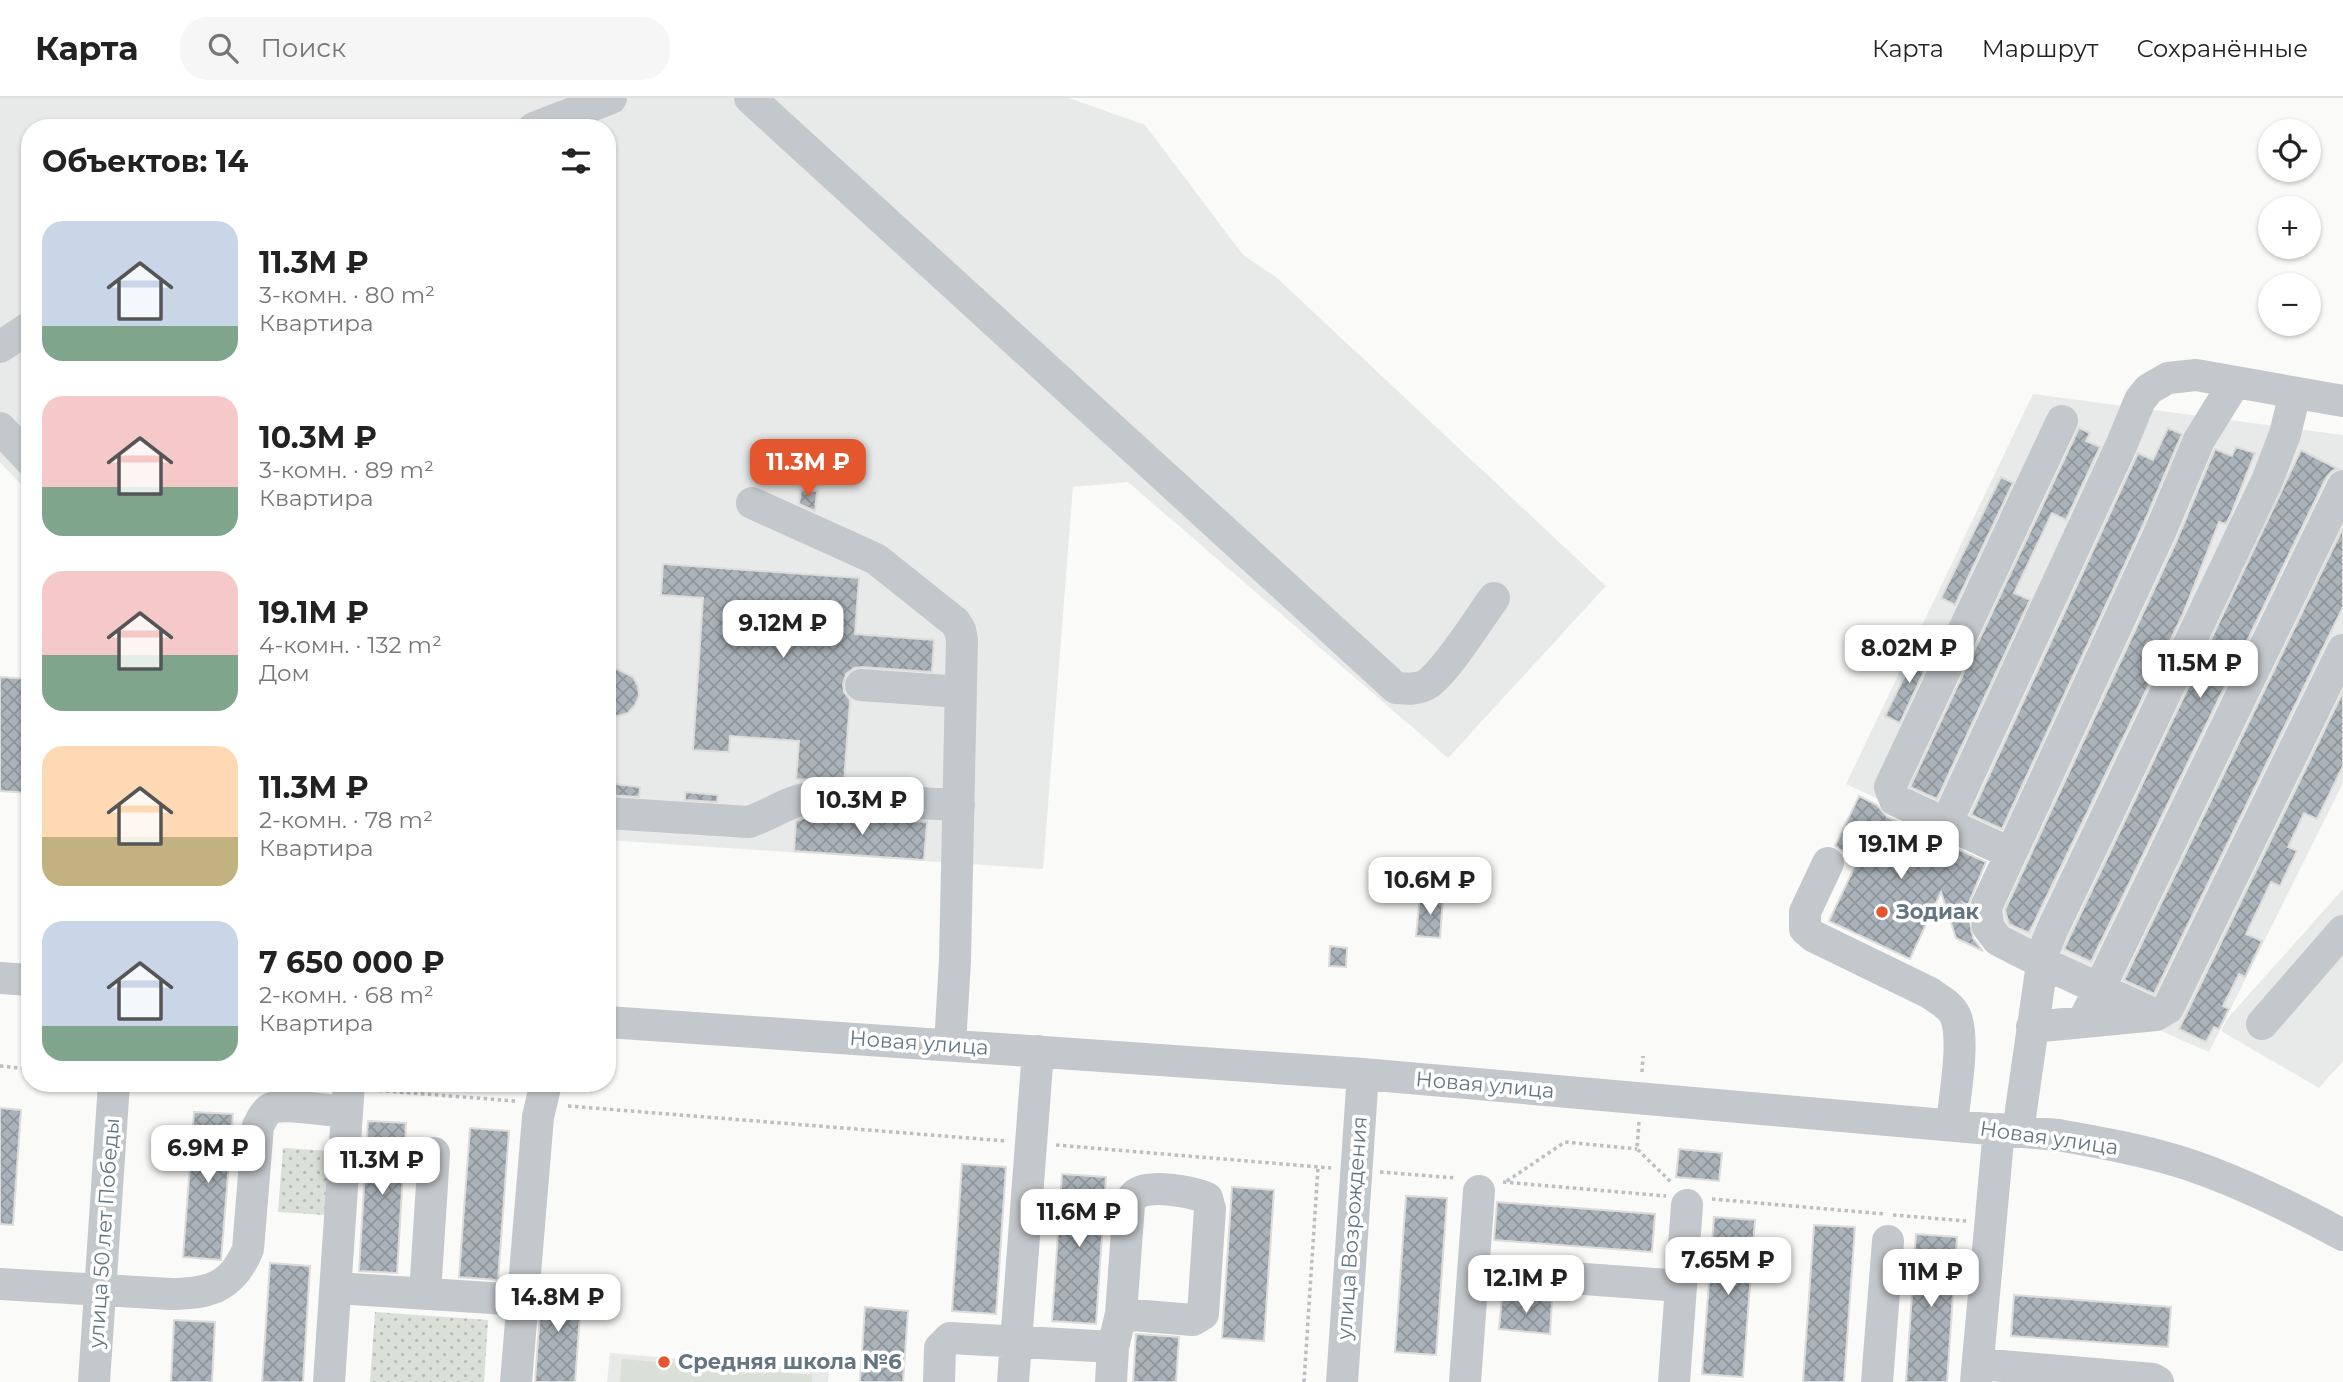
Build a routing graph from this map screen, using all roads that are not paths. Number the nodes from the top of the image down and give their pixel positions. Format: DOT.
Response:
graph roads {
  1 [pos="611,98"];
  2 [pos="750,98"];
  3 [pos="557,119"];
  4 [pos="21,333"];
  5 [pos="0,347"];
  6 [pos="2235,382"];
  7 [pos="2295,393"];
  8 [pos="2343,401"];
  9 [pos="2062,421"];
  10 [pos="0,428"];
  11 [pos="21,450"];
  12 [pos="2343,486"];
  13 [pos="752,503"];
  14 [pos="1494,598"];
  15 [pos="2343,650"];
  16 [pos="861,685"];
  17 [pos="961,692"];
  18 [pos="959,806"];
  19 [pos="616,814"];
  20 [pos="1946,824"];
  21 [pos="2010,853"];
  22 [pos="1828,863"];
  23 [pos="2343,931"];
  24 [pos="2041,962"];
  25 [pos="0,978"];
  26 [pos="21,979"];
  27 [pos="2099,989"];
  28 [pos="2156,1015"];
  29 [pos="2082,1022"];
  30 [pos="616,1023"];
  31 [pos="2262,1024"];
  32 [pos="2032,1027"];
  33 [pos="950,1045"];
  34 [pos="1038,1051"];
  35 [pos="1363,1074"];
  36 [pos="113,1092"];
  37 [pos="543,1093"];
  38 [pos="348,1095"];
  39 [pos="1952,1125"];
  40 [pos="2008,1130"];
  41 [pos="434,1153"];
  42 [pos="1486,1183"];
  43 [pos="1684,1197"];
  44 [pos="2343,1235"];
  45 [pos="1888,1241"];
  46 [pos="1474,1271"];
  47 [pos="0,1284"];
  48 [pos="1681,1286"];
  49 [pos="336,1288"];
  50 [pos="100,1290"];
  51 [pos="425,1294"];
  52 [pos="523,1300"];
  53 [pos="1121,1314"];
  54 [pos="1017,1342"];
  55 [pos="1113,1347"];
  56 [pos="1977,1373"];
  57 [pos="2092,1378"];
  58 [pos="94,1382"];
  59 [pos="329,1382"];
  60 [pos="516,1382"];
  61 [pos="939,1382"];
  62 [pos="1013,1382"];
  63 [pos="1111,1382"];
  64 [pos="1342,1382"];
  65 [pos="1465,1382"];
  66 [pos="1674,1382"];
  67 [pos="1877,1382"];
  68 [pos="2158,1382"];
  1 -- 3 [label="street"];
  2 -- 14 [label="street"];
  4 -- 5 [label="street"];
  6 -- 7 [label="street"];
  6 -- 20 [label="street"];
  6 -- 21 [label="street"];
  7 -- 8 [label="street"];
  7 -- 24 [label="street"];
  9 -- 20 [label="street"];
  10 -- 11 [label="street"];
  12 -- 27 [label="street"];
  13 -- 17 [label="street"];
  15 -- 28 [label="street"];
  16 -- 17 [label="street"];
  17 -- 18 [label="street"];
  18 -- 19 [label="street"];
  18 -- 33 [label="street"];
  20 -- 21 [label="street"];
  21 -- 24 [label="street"];
  22 -- 39 [label="street"];
  23 -- 31 [label="street"];
  24 -- 27 [label="street"];
  24 -- 32 [label="street"];
  25 -- 26 [label="street"];
  27 -- 28 [label="street"];
  27 -- 29 [label="street"];
  28 -- 29 [label="street"];
  29 -- 32 [label="street"];
  30 -- 33 [label="street, Новая улица"];
  32 -- 40 [label="street"];
  33 -- 34 [label="street, Новая улица"];
  34 -- 35 [label="street, Новая улица"];
  34 -- 54 [label="street"];
  35 -- 39 [label="street, Новая улица"];
  35 -- 64 [label="street, улица Возрождения"];
  36 -- 50 [label="street, улица 50 лет Победы"];
  37 -- 52 [label="street"];
  38 -- 49 [label="street"];
  38 -- 50 [label="street"];
  39 -- 40 [label="street, Новая улица"];
  40 -- 44 [label="street, Новая улица"];
  40 -- 56 [label="street"];
  41 -- 51 [label="street"];
  42 -- 46 [label="street"];
  43 -- 48 [label="street"];
  45 -- 67 [label="street"];
  46 -- 48 [label="street"];
  46 -- 65 [label="street"];
  47 -- 50 [label="street"];
  48 -- 66 [label="street"];
  49 -- 51 [label="street"];
  49 -- 59 [label="street"];
  50 -- 58 [label="street, улица 50 лет Победы"];
  51 -- 52 [label="street"];
  52 -- 60 [label="street"];
  53 -- 53 [label="street"];
  53 -- 55 [label="street"];
  54 -- 55 [label="street"];
  54 -- 61 [label="street"];
  54 -- 62 [label="street"];
  55 -- 63 [label="street"];
  56 -- 57 [label="street"];
  57 -- 68 [label="street"];
}
